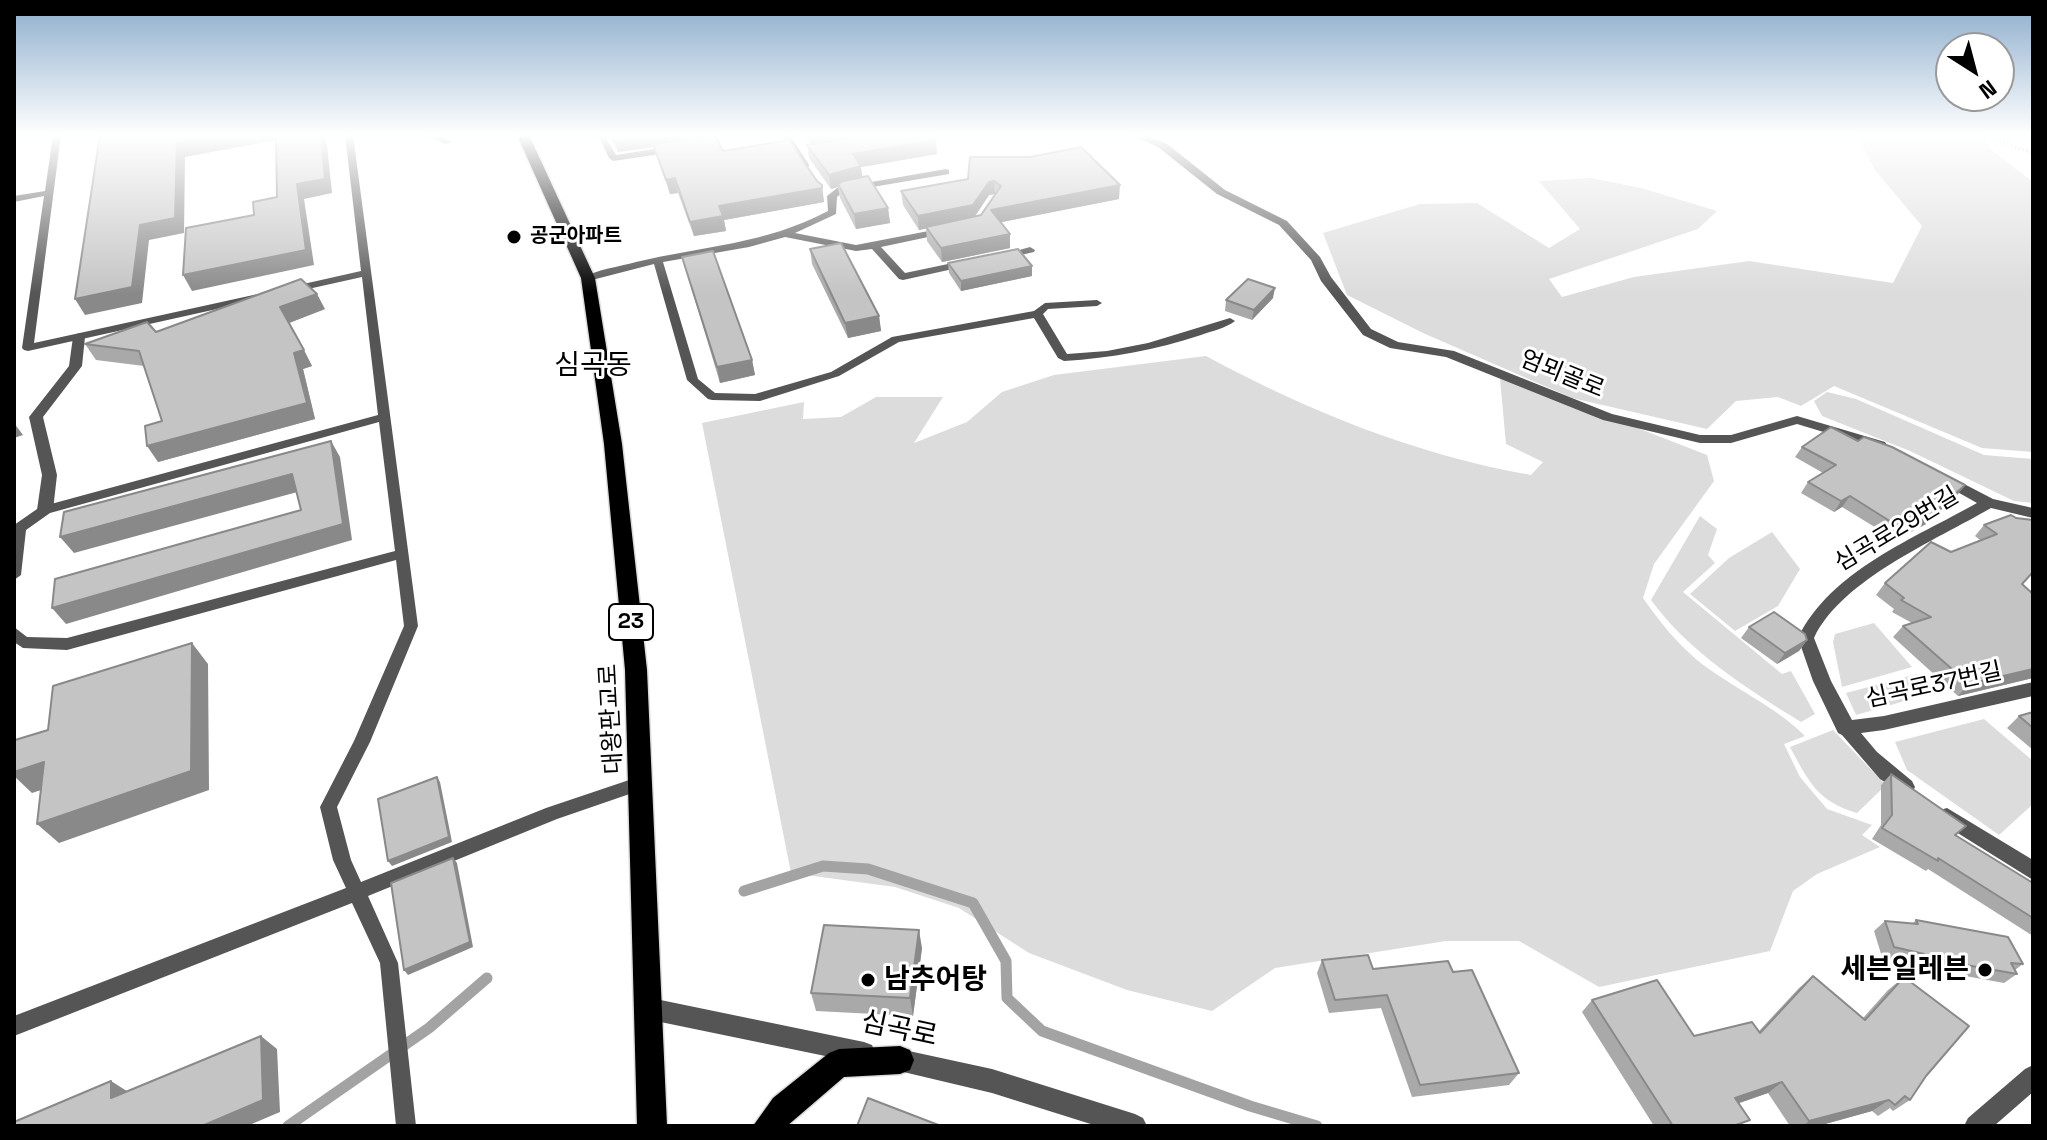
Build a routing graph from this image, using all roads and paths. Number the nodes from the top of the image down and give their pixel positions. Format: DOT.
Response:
graph roads {
  1 [pos="48,188"];
  2 [pos="356,188"];
  3 [pos="548,188"];
  4 [pos="851,188"];
  5 [pos="1216,188"];
  6 [pos="47,193"];
  7 [pos="14,199"];
  8 [pos="951,229"];
  9 [pos="783,235"];
  10 [pos="874,246"];
  11 [pos="1030,250"];
  12 [pos="988,259"];
  13 [pos="658,261"];
  14 [pos="974,262"];
  15 [pos="368,273"];
  16 [pos="588,278"];
  17 [pos="1097,303"];
  18 [pos="1037,314"];
  19 [pos="1230,321"];
  20 [pos="79,337"];
  21 [pos="28,348"];
  22 [pos="14,356"];
  23 [pos="383,417"];
  24 [pos="1887,447"];
  25 [pos="1925,468"];
  26 [pos="1989,503"];
  27 [pos="45,510"];
  28 [pos="2033,513"];
  29 [pos="17,531"];
  30 [pos="402,554"];
  31 [pos="14,575"];
  32 [pos="14,633"];
  33 [pos="2033,689"];
  34 [pos="1844,728"];
  35 [pos="641,783"];
  36 [pos="2033,871"];
  37 [pos="358,892"];
  38 [pos="646,1008"];
  39 [pos="14,1026"];
  40 [pos="900,1060"];
  41 [pos="2033,1077"];
  42 [pos="406,1126"];
  43 [pos="652,1126"];
  44 [pos="768,1126"];
  45 [pos="1135,1126"];
  46 [pos="1976,1126"];
  1 -- 6 [label="lane"];
  2 -- 15 [label="lane"];
  3 -- 16 [label="main road, 대왕판교로 / 23"];
  4 -- 9 [label="lane"];
  5 -- 24 [label="street, 엄뫼골로"];
  6 -- 7 [label="lane"];
  6 -- 21 [label="lane"];
  8 -- 10 [label="lane"];
  9 -- 10 [label="lane"];
  9 -- 13 [label="lane"];
  10 -- 14 [label="lane"];
  11 -- 12 [label="lane"];
  13 -- 16 [label="lane"];
  13 -- 18 [label="lane"];
  15 -- 20 [label="lane"];
  15 -- 23 [label="lane"];
  16 -- 35 [label="main road, 대왕판교로 / 23"];
  17 -- 18 [label="lane"];
  18 -- 19 [label="lane"];
  20 -- 21 [label="lane"];
  20 -- 27 [label="street"];
  21 -- 22 [label="lane"];
  23 -- 27 [label="lane"];
  23 -- 30 [label="lane"];
  25 -- 26 [label="street"];
  26 -- 28 [label="street"];
  26 -- 34 [label="street, 심곡로29번길"];
  27 -- 29 [label="lane"];
  29 -- 31 [label="lane"];
  30 -- 32 [label="lane"];
  30 -- 37 [label="lane"];
  33 -- 34 [label="street, 심곡로37번길"];
  34 -- 36 [label="street, 심곡로29번길"];
  35 -- 37 [label="lane"];
  35 -- 38 [label="main road, 대왕판교로 / 23"];
  37 -- 39 [label="lane"];
  37 -- 42 [label="lane"];
  38 -- 40 [label="street, 심곡로"];
  38 -- 43 [label="main road, 대왕판교로 / 23"];
  40 -- 44 [label="main road"];
  40 -- 45 [label="street, 심곡로"];
  41 -- 46 [label="street"];
}
